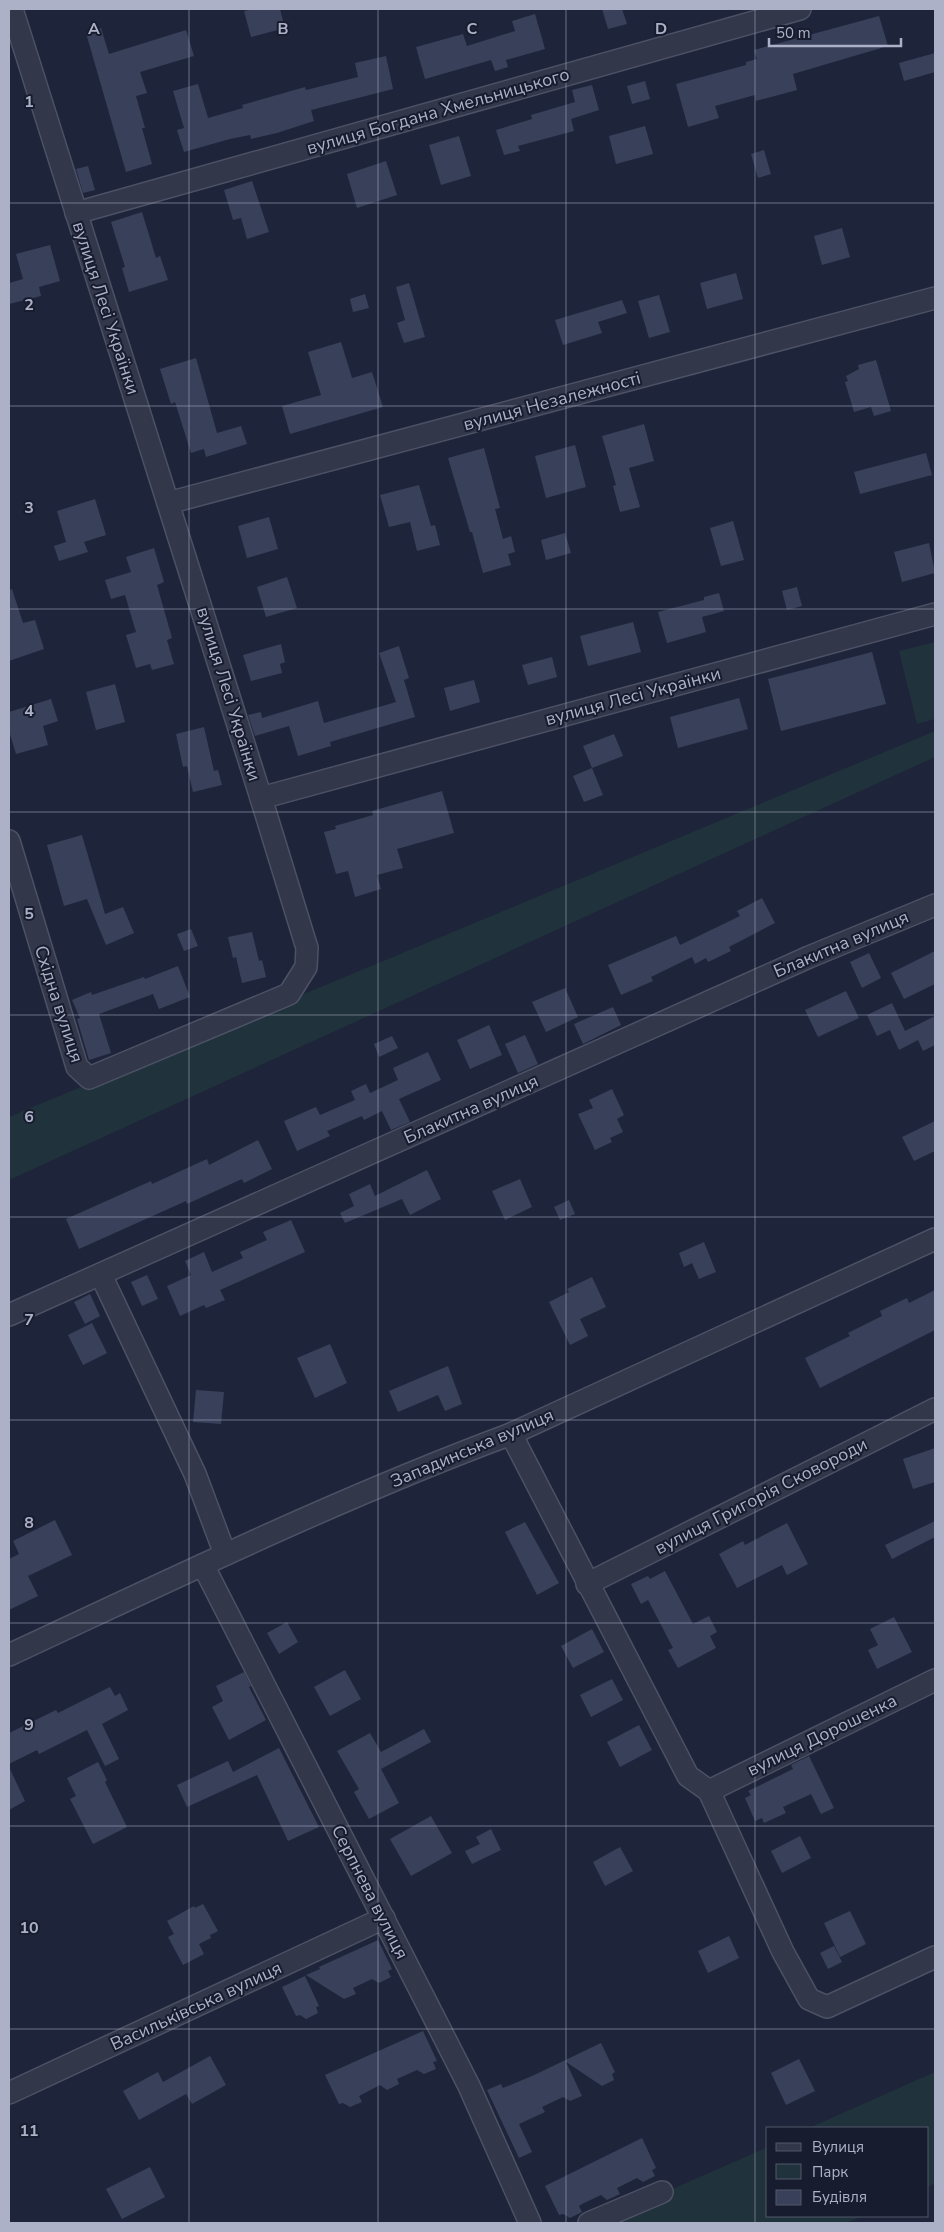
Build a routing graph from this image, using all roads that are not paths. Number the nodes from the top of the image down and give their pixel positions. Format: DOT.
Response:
graph roads {
  1 [pos="12,9"];
  2 [pos="800,9"];
  3 [pos="76,213"];
  4 [pos="935,298"];
  5 [pos="168,503"];
  6 [pos="935,614"];
  7 [pos="262,798"];
  8 [pos="9,841"];
  9 [pos="935,906"];
  10 [pos="935,1239"];
  11 [pos="101,1275"];
  12 [pos="9,1315"];
  13 [pos="935,1409"];
  14 [pos="511,1434"];
  15 [pos="225,1554"];
  16 [pos="203,1565"];
  17 [pos="587,1584"];
  18 [pos="9,1655"];
  19 [pos="935,1680"];
  20 [pos="709,1791"];
  21 [pos="384,1918"];
  22 [pos="935,1957"];
  23 [pos="9,2093"];
  24 [pos="662,2192"];
  25 [pos="530,2223"];
  26 [pos="588,2223"];
  1 -- 3 [label="street, вулиця Лесі Українки"];
  2 -- 3 [label="street, вулиця Богдана Хмельницького"];
  3 -- 5 [label="street, вулиця Лесі Українки"];
  4 -- 5 [label="street, вулиця Незалежності"];
  5 -- 7 [label="street, вулиця Лесі Українки"];
  6 -- 7 [label="street, вулиця Лесі Українки"];
  7 -- 8 [label="street, Східна вулиця"];
  9 -- 11 [label="street, Блакитна вулиця"];
  10 -- 14 [label="street, Западинська вулиця"];
  11 -- 12 [label="street, Блакитна вулиця"];
  11 -- 15 [label="street"];
  13 -- 17 [label="street, вулиця Григорія Сковороди"];
  14 -- 15 [label="street, Западинська вулиця"];
  14 -- 17 [label="street"];
  15 -- 16 [label="street, Западинська вулиця"];
  16 -- 18 [label="street, Западинська вулиця"];
  16 -- 21 [label="street, Серпнева вулиця"];
  17 -- 20 [label="street"];
  19 -- 20 [label="street, вулиця Дорошенка"];
  20 -- 22 [label="street"];
  21 -- 23 [label="street, Васильківська вулиця"];
  21 -- 25 [label="street, Серпнева вулиця"];
  24 -- 26 [label="street"];
}
